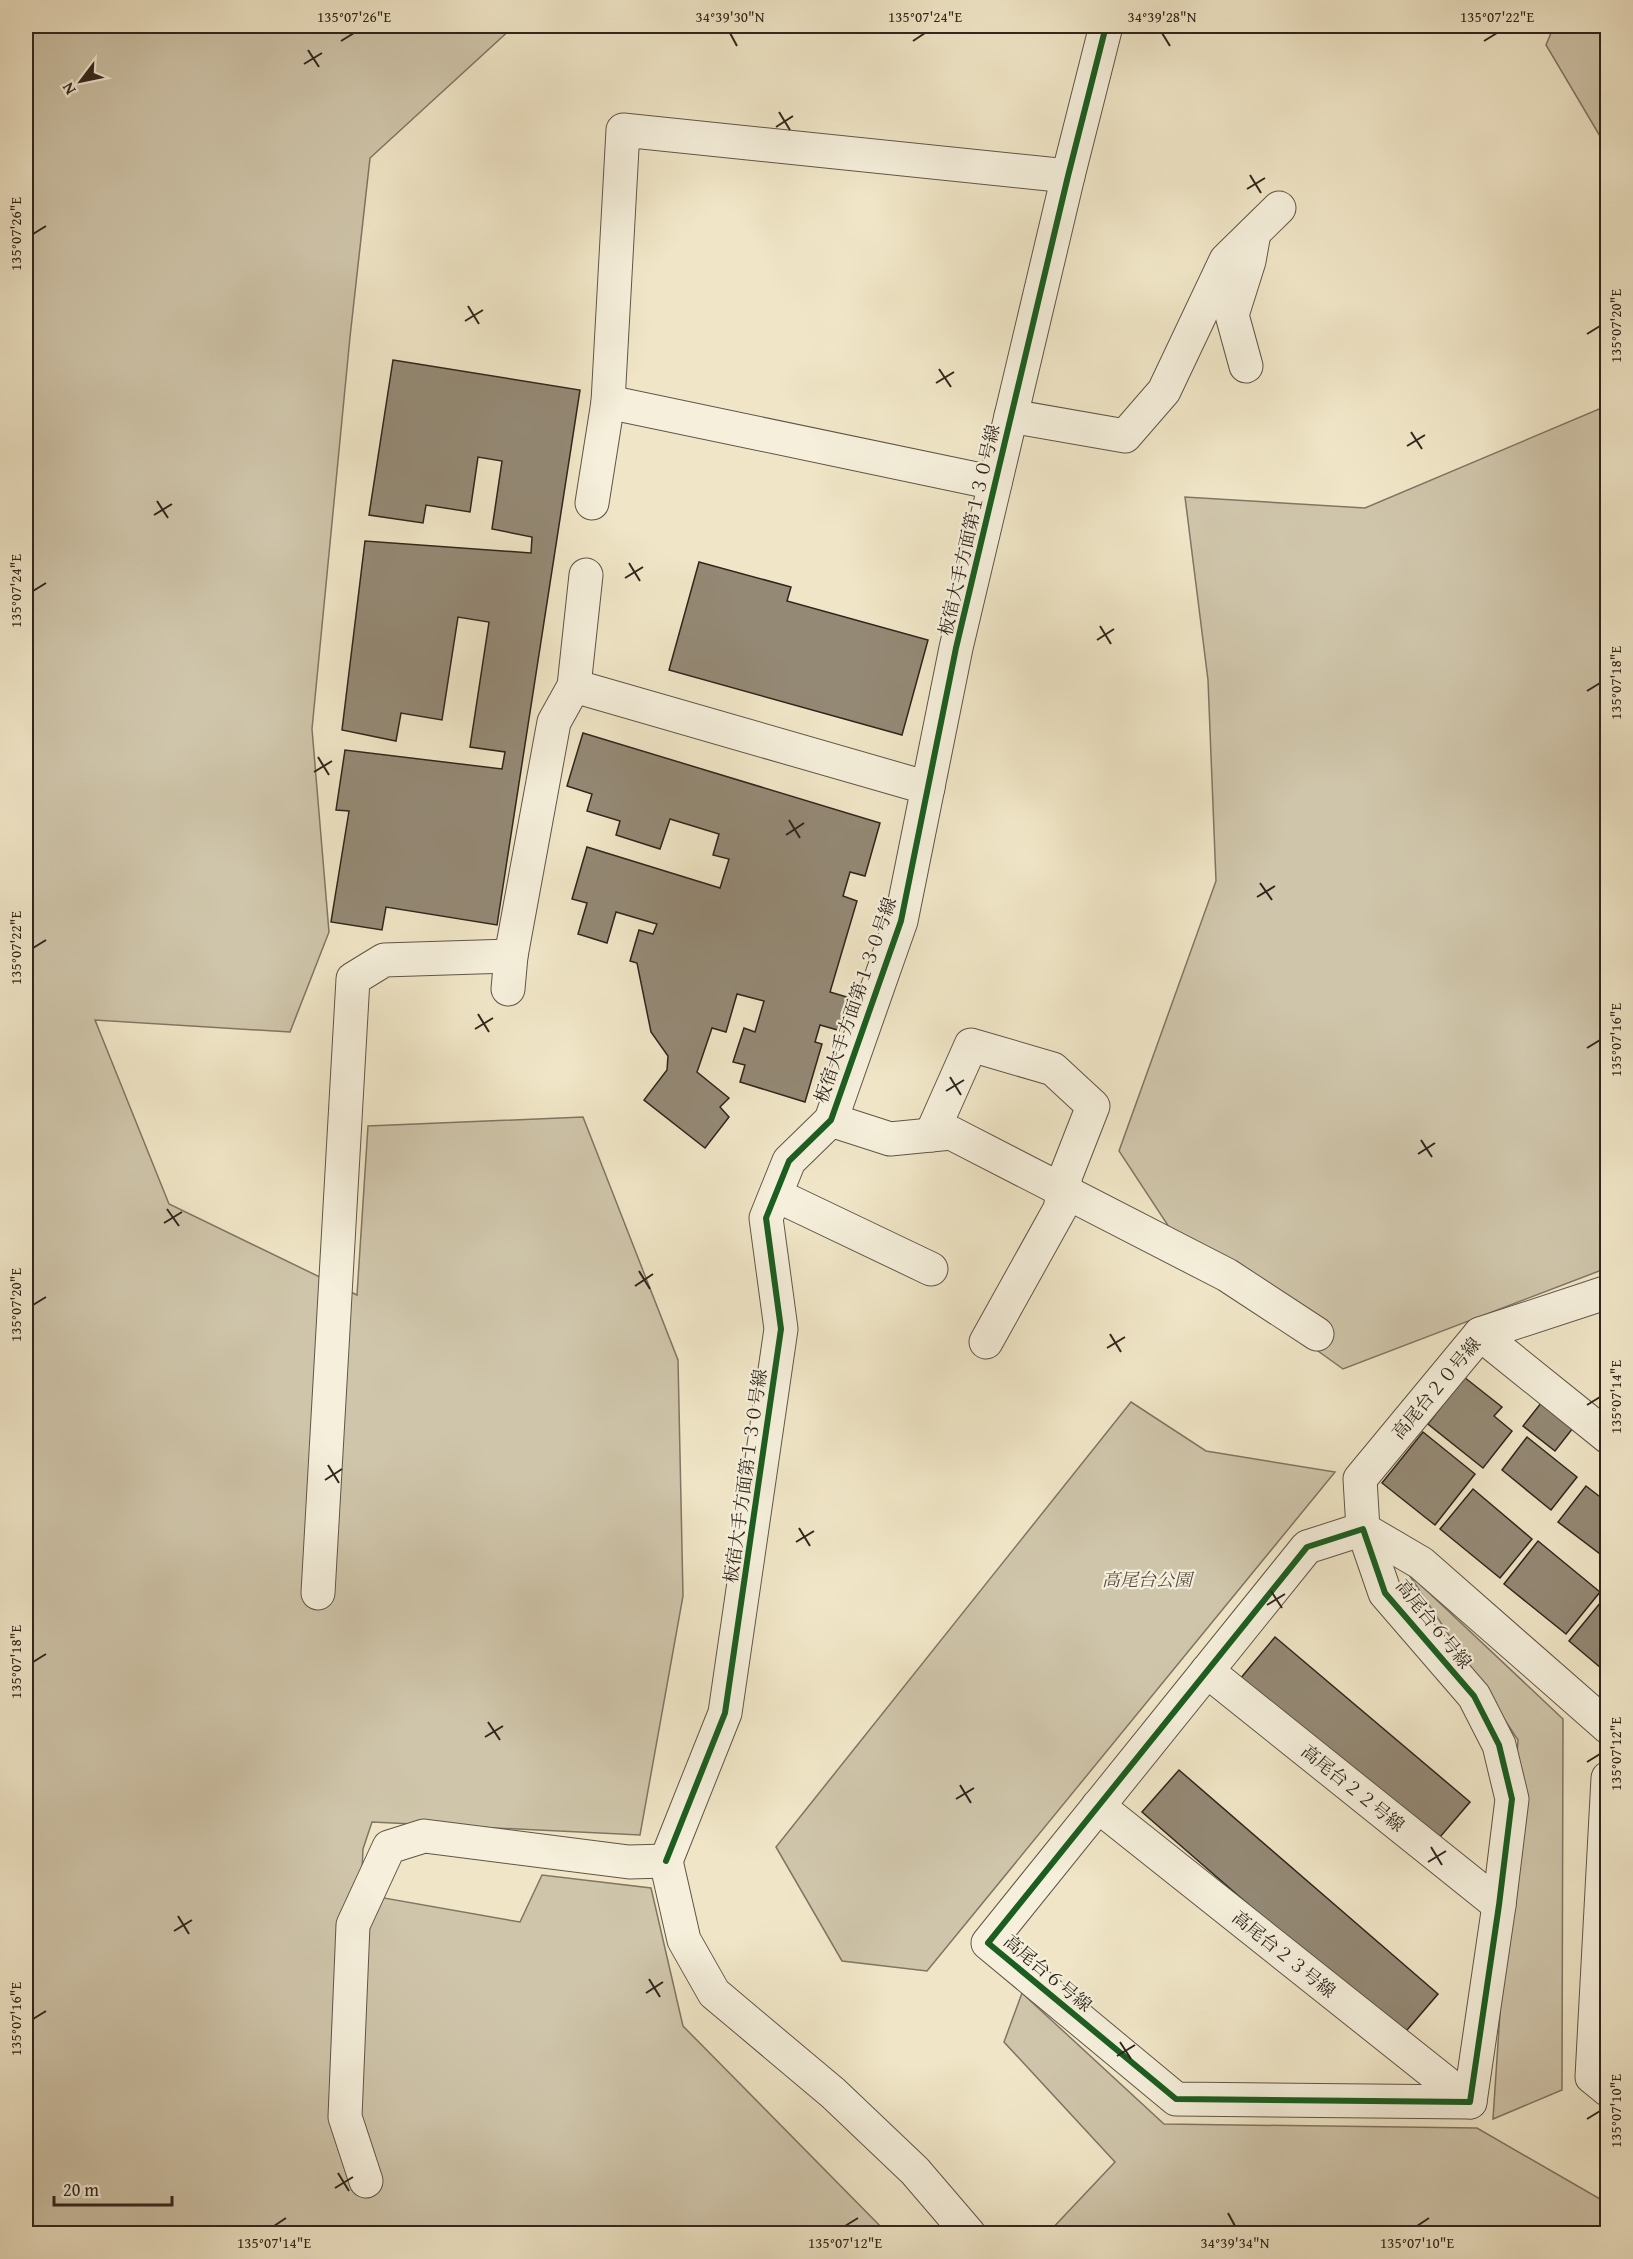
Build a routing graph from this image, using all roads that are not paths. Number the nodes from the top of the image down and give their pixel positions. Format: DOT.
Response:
graph roads {
  1 [pos="1106,26"];
  2 [pos="1068,176"];
  3 [pos="1279,208"];
  4 [pos="1254,233"];
  5 [pos="1246,366"];
  6 [pos="608,402"];
  7 [pos="1011,416"];
  8 [pos="995,483"];
  9 [pos="592,503"];
  10 [pos="586,575"];
  11 [pos="574,686"];
  12 [pos="928,788"];
  13 [pos="511,956"];
  14 [pos="508,989"];
  15 [pos="831,1120"];
  16 [pos="931,1135"];
  17 [pos="1063,1192"];
  18 [pos="776,1195"];
  19 [pos="931,1269"];
  20 [pos="1608,1292"];
  21 [pos="1317,1334"];
  22 [pos="1480,1334"];
  23 [pos="986,1342"];
  24 [pos="1608,1437"];
  25 [pos="1363,1529"];
  26 [pos="318,1593"];
  27 [pos="1207,1671"];
  28 [pos="1608,1727"];
  29 [pos="1608,1778"];
  30 [pos="1098,1806"];
  31 [pos="666,1861"];
  32 [pos="1499,1905"];
  33 [pos="1608,2090"];
  34 [pos="1470,2102"];
  35 [pos="366,2181"];
  36 [pos="969,2234"];
  1 -- 2 [label="street, 板宿大手方面第１３０号線"];
  2 -- 6 [label="street"];
  2 -- 7 [label="street, 板宿大手方面第１３０号線"];
  3 -- 4 [label="street"];
  4 -- 5 [label="street"];
  4 -- 7 [label="street"];
  6 -- 8 [label="street"];
  6 -- 9 [label="street"];
  7 -- 8 [label="street, 板宿大手方面第１３０号線"];
  8 -- 12 [label="street, 板宿大手方面第１３０号線"];
  10 -- 11 [label="street"];
  11 -- 12 [label="street"];
  11 -- 13 [label="street"];
  12 -- 15 [label="street, 板宿大手方面第１３０号線"];
  13 -- 14 [label="street"];
  13 -- 26 [label="street"];
  15 -- 16 [label="street"];
  15 -- 18 [label="street, 板宿大手方面第１３０号線"];
  16 -- 17 [label="street"];
  16 -- 17 [label="street"];
  17 -- 21 [label="street"];
  17 -- 23 [label="street"];
  18 -- 19 [label="street"];
  18 -- 31 [label="street, 板宿大手方面第１３０号線"];
  20 -- 22 [label="street, 高尾台２０号線"];
  22 -- 24 [label="street"];
  22 -- 25 [label="street, 高尾台２０号線"];
  25 -- 27 [label="street, 高尾台６号線"];
  25 -- 28 [label="street, 高尾台６号線"];
  25 -- 32 [label="street, 高尾台６号線"];
  27 -- 30 [label="street, 高尾台６号線"];
  27 -- 32 [label="street, 高尾台２２号線"];
  29 -- 33 [label="street"];
  30 -- 34 [label="street, 高尾台２３号線"];
  30 -- 34 [label="street, 高尾台６号線"];
  31 -- 35 [label="street"];
  31 -- 36 [label="street"];
  32 -- 34 [label="street, 高尾台６号線"];
}
